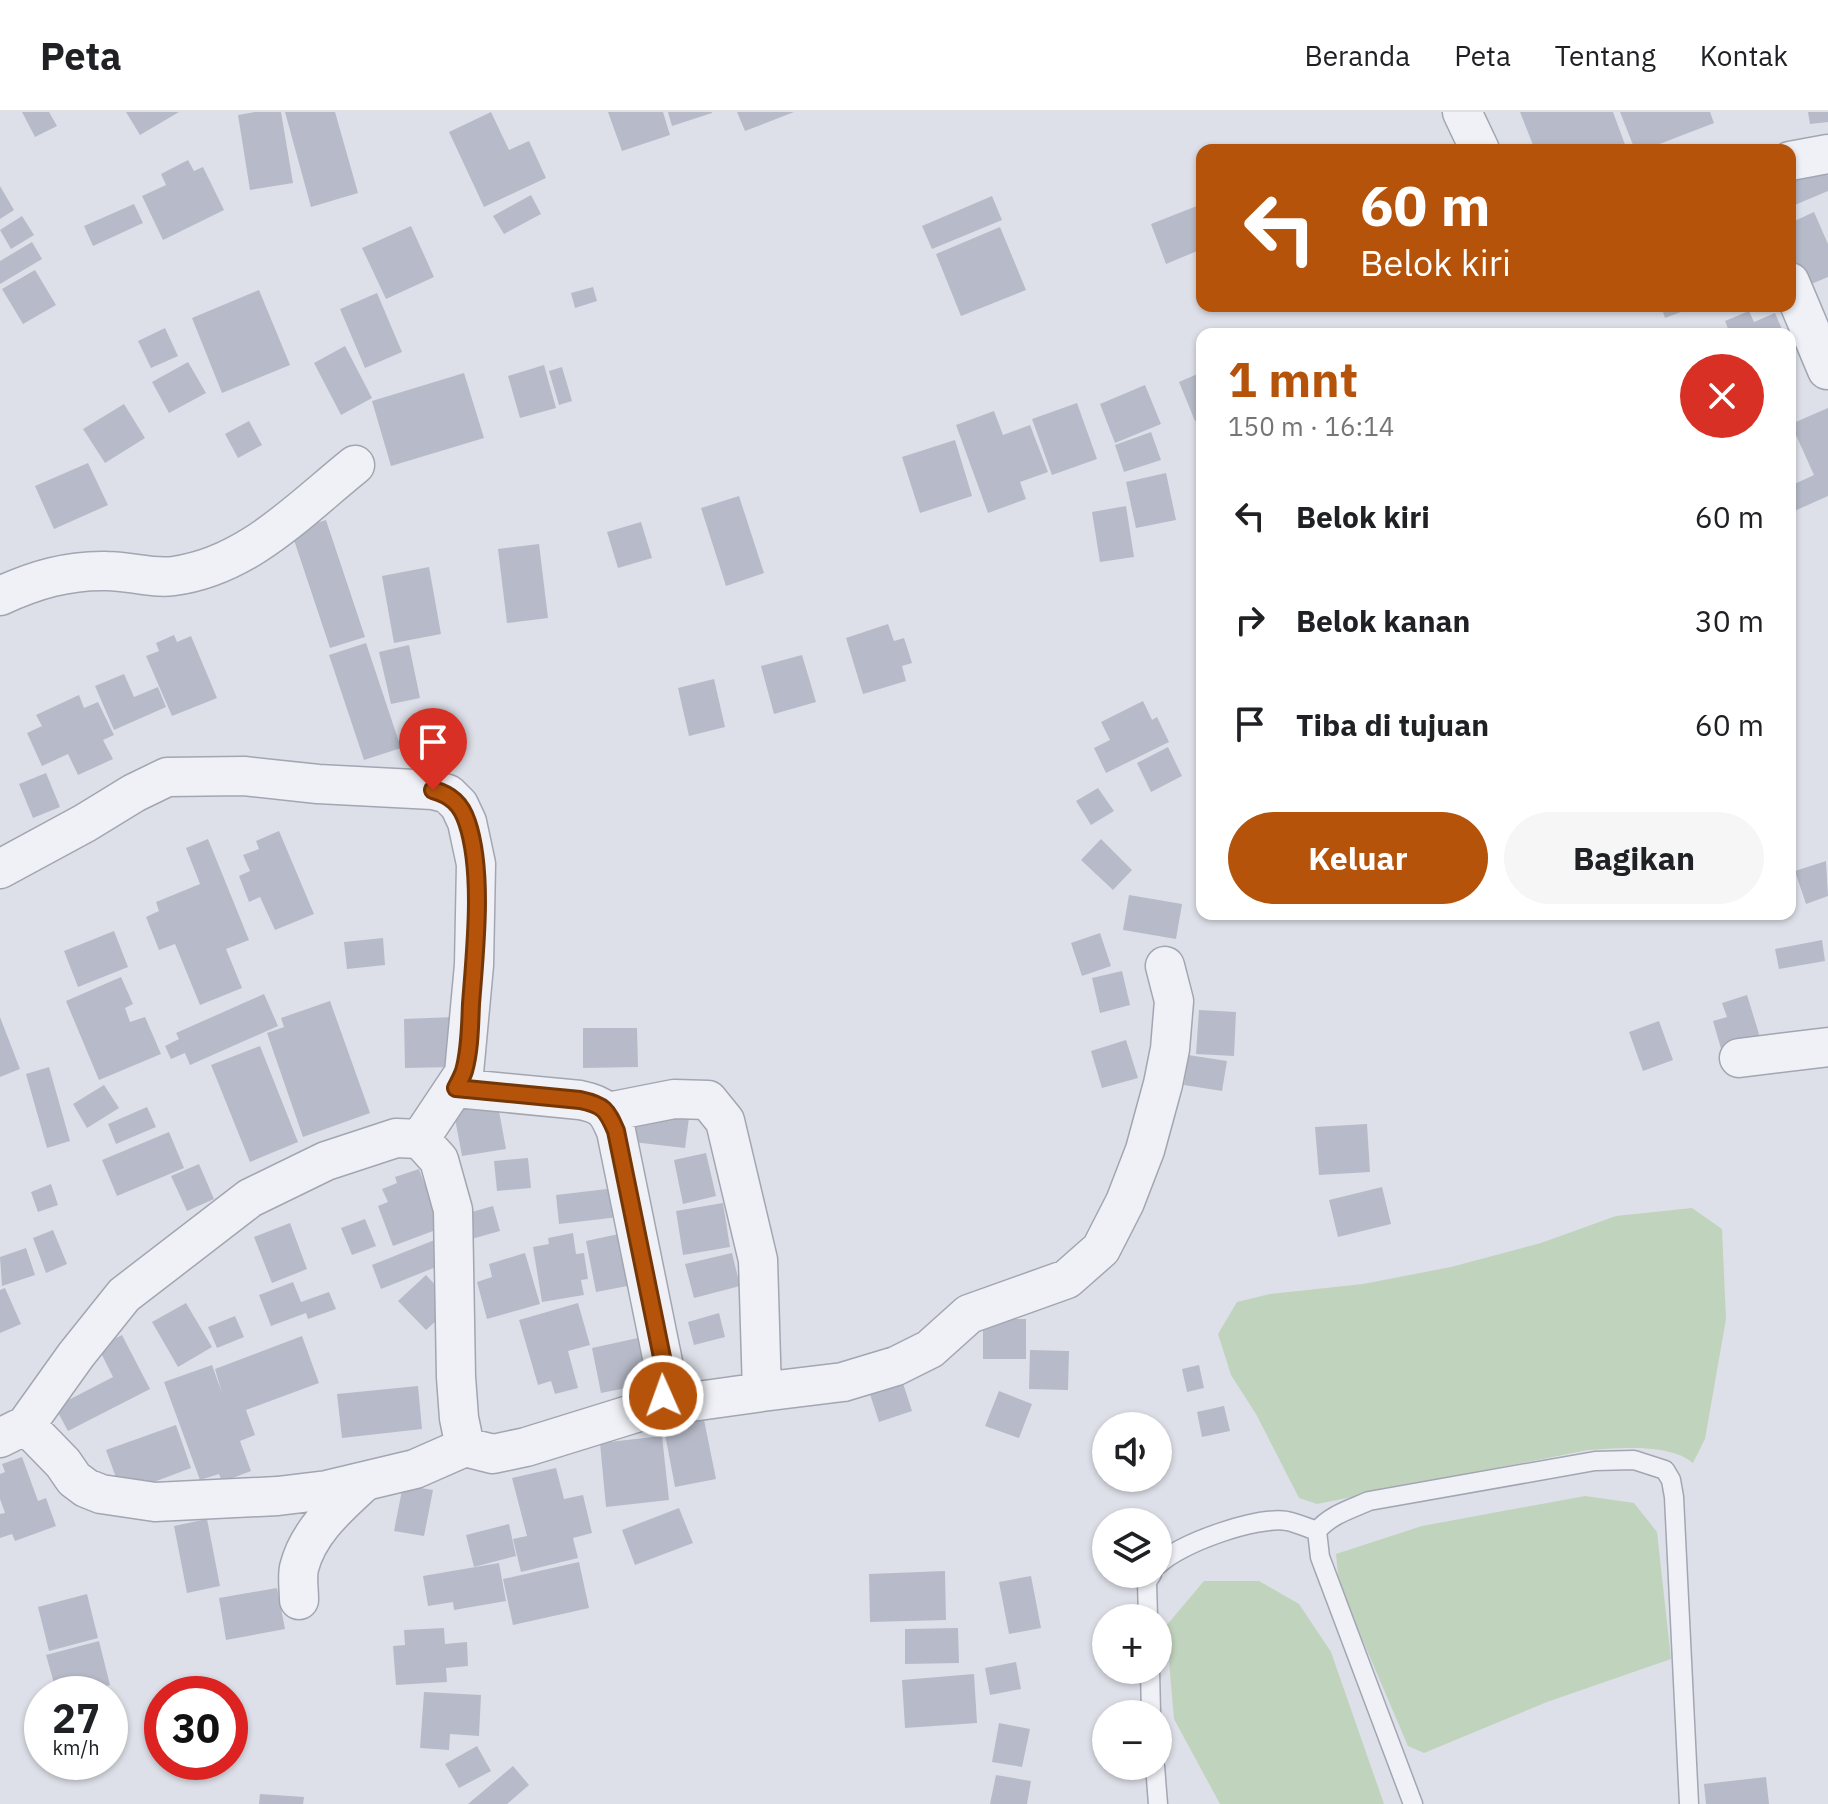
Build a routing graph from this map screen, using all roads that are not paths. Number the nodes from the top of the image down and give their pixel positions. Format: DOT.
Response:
graph roads {
  1 [pos="1462,112"];
  2 [pos="1477,144"];
  3 [pos="1828,154"];
  4 [pos="1796,160"];
  5 [pos="1796,296"];
  6 [pos="1827,370"];
  7 [pos="355,465"];
  8 [pos="0,596"];
  9 [pos="0,869"];
  10 [pos="1165,966"];
  11 [pos="1828,1047"];
  12 [pos="1739,1058"];
  13 [pos="456,1088"];
  14 [pos="608,1112"];
  15 [pos="420,1139"];
  16 [pos="762,1392"];
  17 [pos="655,1407"];
  18 [pos="13,1432"];
  19 [pos="465,1447"];
  20 [pos="363,1483"];
  21 [pos="1317,1531"];
  22 [pos="1172,1557"];
  23 [pos="299,1600"];
  24 [pos="1156,1780"];
  25 [pos="1158,1804"];
  26 [pos="1413,1804"];
  27 [pos="1689,1804"];
  1 -- 2 [label="street"];
  3 -- 4 [label="street"];
  5 -- 6 [label="street"];
  7 -- 8 [label="street"];
  9 -- 13 [label="street"];
  10 -- 16 [label="street"];
  11 -- 12 [label="street"];
  13 -- 14 [label="street"];
  13 -- 15 [label="street"];
  14 -- 16 [label="street"];
  14 -- 17 [label="street"];
  15 -- 18 [label="street"];
  15 -- 19 [label="street"];
  16 -- 17 [label="street"];
  17 -- 19 [label="street"];
  18 -- 20 [label="street"];
  19 -- 20 [label="street"];
  20 -- 23 [label="street"];
  21 -- 22 [label="lane"];
  21 -- 26 [label="lane"];
  21 -- 27 [label="lane"];
  24 -- 25 [label="lane"];
}
